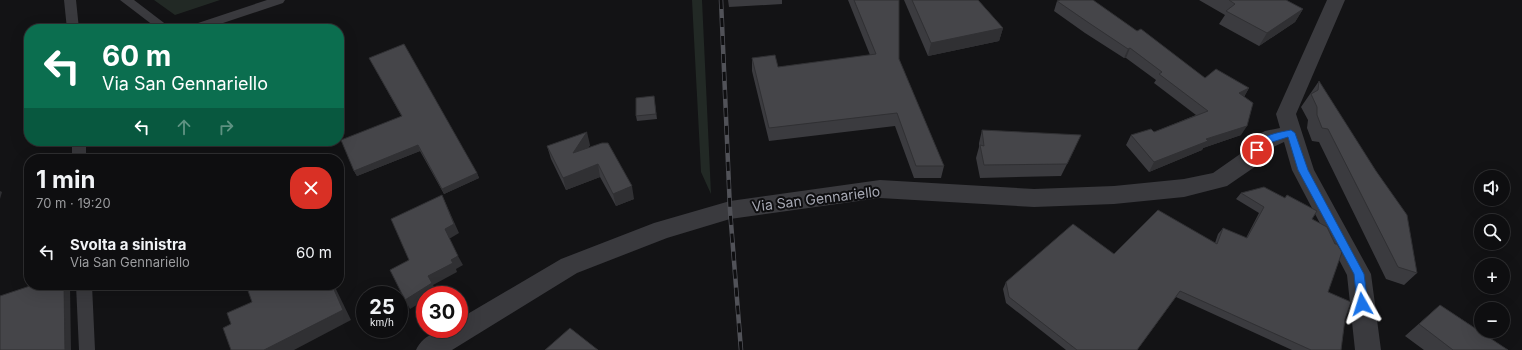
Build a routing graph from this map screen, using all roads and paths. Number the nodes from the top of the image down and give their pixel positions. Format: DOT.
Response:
graph roads {
  1 [pos="70,0"];
  2 [pos="126,0"];
  3 [pos="279,0"];
  4 [pos="1336,0"];
  5 [pos="72,24"];
  6 [pos="159,24"];
  7 [pos="208,24"];
  8 [pos="1291,133"];
  9 [pos="84,290"];
  10 [pos="87,350"];
  11 [pos="429,350"];
  12 [pos="1368,350"];
  1 -- 5 [label="lane"];
  2 -- 6 [label="lane"];
  3 -- 7 [label="lane"];
  4 -- 8 [label="street"];
  8 -- 11 [label="street, Via San Gennariello"];
  8 -- 12 [label="street"];
  9 -- 10 [label="lane"];
}
